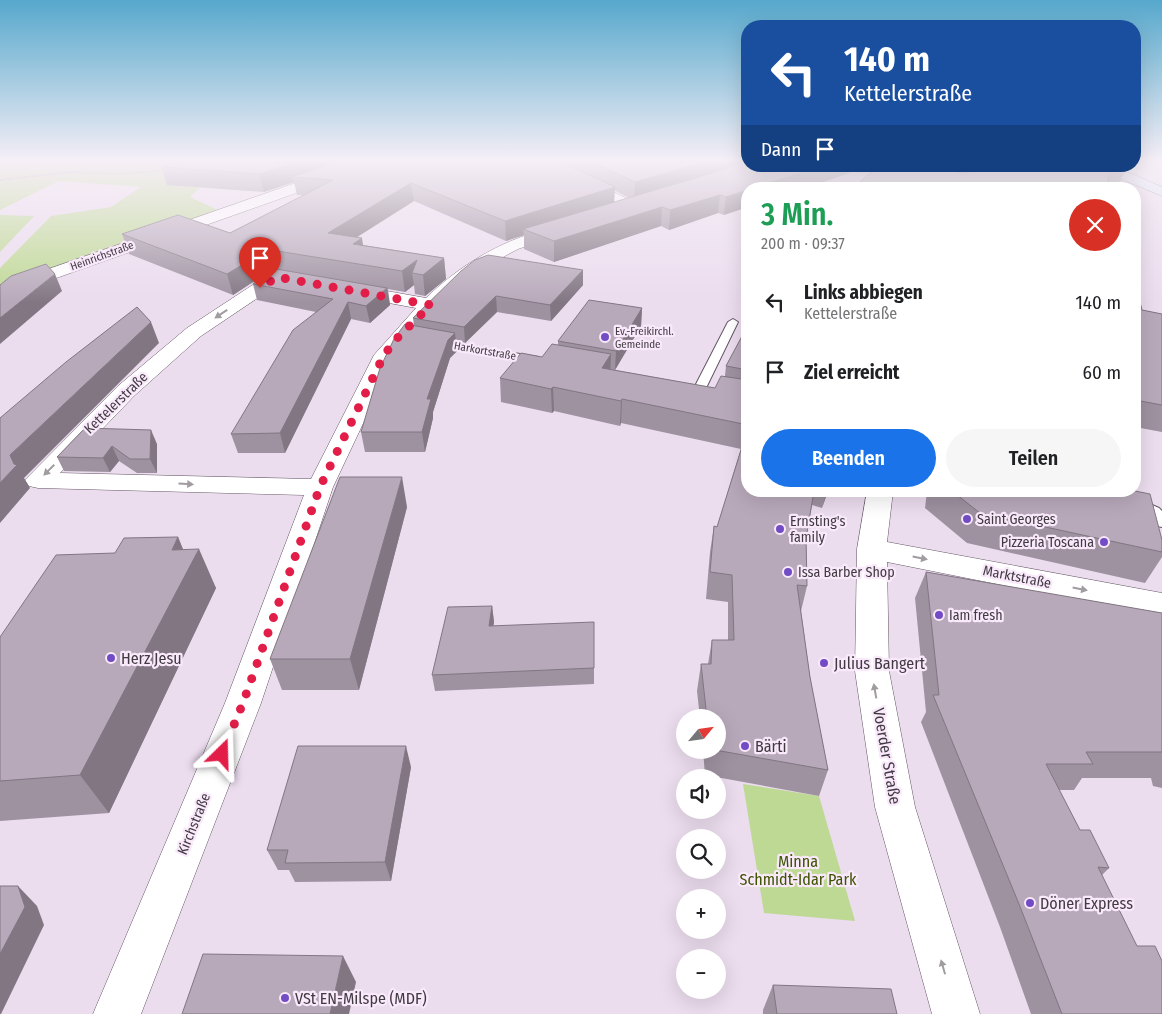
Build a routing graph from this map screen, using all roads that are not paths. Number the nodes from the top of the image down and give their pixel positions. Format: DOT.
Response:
graph roads {
  1 [pos="235,208"];
  2 [pos="627,208"];
  3 [pos="609,214"];
  4 [pos="573,225"];
  5 [pos="306,282"];
  6 [pos="334,288"];
  7 [pos="0,292"];
  8 [pos="431,305"];
  9 [pos="733,322"];
  10 [pos="415,339"];
  11 [pos="546,362"];
  12 [pos="741,399"];
  13 [pos="320,487"];
  14 [pos="879,497"];
  15 [pos="1120,497"];
  16 [pos="1162,522"];
  17 [pos="872,549"];
  18 [pos="1162,605"];
  19 [pos="117,1014"];
  20 [pos="956,1014"];
  1 -- 7 [label="street, Heinrichstraße"];
  2 -- 3 [label="street"];
  4 -- 8 [label="street, Kirchstraße"];
  5 -- 13 [label="street, Kettelerstraße, one-way"];
  6 -- 8 [label="street"];
  8 -- 10 [label="street, Kirchstraße"];
  9 -- 12 [label="lane"];
  10 -- 11 [label="lane, Harkortstraße"];
  10 -- 13 [label="street, Kirchstraße"];
  13 -- 19 [label="street, Kirchstraße"];
  14 -- 17 [label="street, Voerder Straße"];
  15 -- 16 [label="lane"];
  17 -- 18 [label="street, Marktstraße, one-way"];
  20 -- 17 [label="street, Voerder Straße, one-way"];
}
